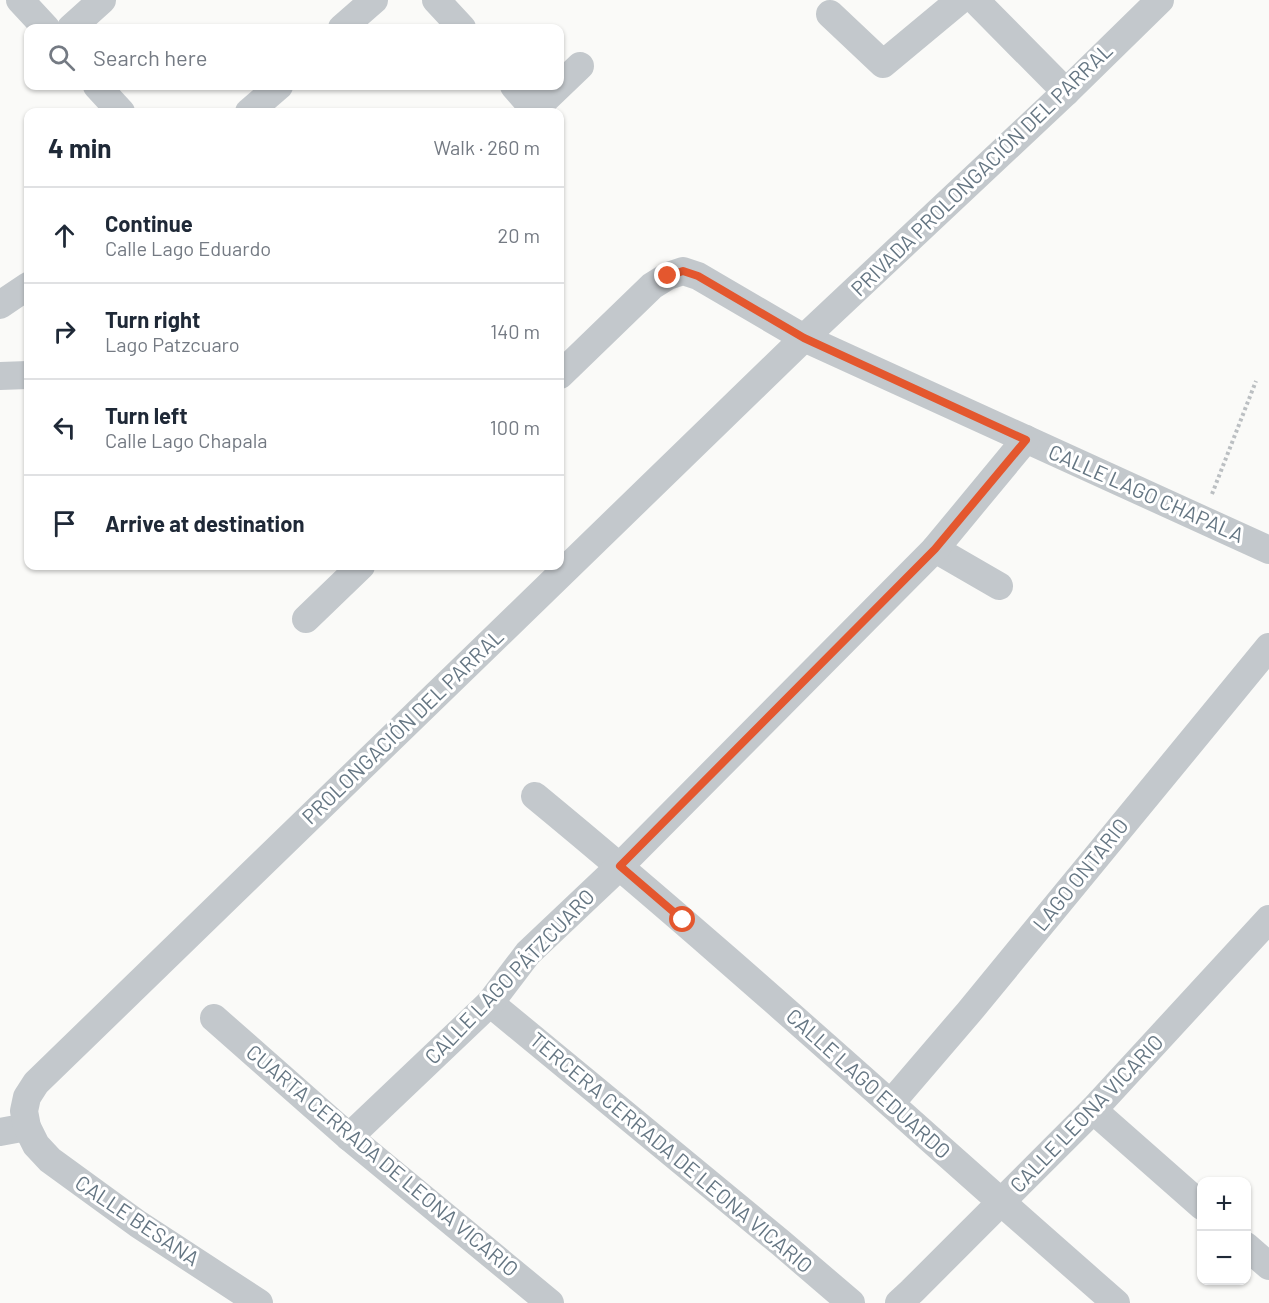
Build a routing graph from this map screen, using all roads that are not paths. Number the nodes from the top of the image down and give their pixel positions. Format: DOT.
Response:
graph roads {
  1 [pos="20,0"];
  2 [pos="102,0"];
  3 [pos="374,0"];
  4 [pos="436,0"];
  5 [pos="960,0"];
  6 [pos="975,0"];
  7 [pos="1160,0"];
  8 [pos="830,14"];
  9 [pos="42,24"];
  10 [pos="75,24"];
  11 [pos="347,24"];
  12 [pos="458,24"];
  13 [pos="580,66"];
  14 [pos="564,82"];
  15 [pos="101,90"];
  16 [pos="274,90"];
  17 [pos="517,90"];
  18 [pos="555,90"];
  19 [pos="1066,92"];
  20 [pos="117,108"];
  21 [pos="254,108"];
  22 [pos="532,108"];
  23 [pos="537,108"];
  24 [pos="24,289"];
  25 [pos="0,305"];
  26 [pos="804,338"];
  27 [pos="564,371"];
  28 [pos="24,375"];
  29 [pos="0,376"];
  30 [pos="1026,440"];
  31 [pos="935,549"];
  32 [pos="1269,550"];
  33 [pos="357,570"];
  34 [pos="999,586"];
  35 [pos="306,619"];
  36 [pos="1269,646"];
  37 [pos="535,796"];
  38 [pos="620,866"];
  39 [pos="1269,919"];
  40 [pos="490,1003"];
  41 [pos="214,1018"];
  42 [pos="891,1103"];
  43 [pos="1093,1110"];
  44 [pos="13,1130"];
  45 [pos="349,1137"];
  46 [pos="1197,1202"];
  47 [pos="1001,1203"];
  48 [pos="1251,1250"];
  49 [pos="1269,1266"];
  50 [pos="259,1303"];
  51 [pos="549,1303"];
  52 [pos="851,1303"];
  53 [pos="899,1303"];
  54 [pos="1116,1303"];
  1 -- 9 [label="street"];
  2 -- 10 [label="street"];
  3 -- 11 [label="street"];
  4 -- 12 [label="street"];
  5 -- 8 [label="street"];
  6 -- 19 [label="street"];
  7 -- 19 [label="street, PRIVADA PROLONGACIÓN DEL PARRAL"];
  13 -- 14 [label="street"];
  15 -- 20 [label="street"];
  16 -- 21 [label="street"];
  17 -- 22 [label="street"];
  18 -- 23 [label="street"];
  19 -- 26 [label="street, PRIVADA PROLONGACIÓN DEL PARRAL"];
  24 -- 25 [label="street"];
  26 -- 27 [label="street, CALLE LAGO CHAPALA"];
  26 -- 30 [label="street, CALLE LAGO CHAPALA"];
  26 -- 44 [label="street, PROLONGACIÓN DEL PARRAL"];
  28 -- 29 [label="street"];
  30 -- 31 [label="street, CALLE LAGO PÁTZCUARO"];
  30 -- 32 [label="street, CALLE LAGO CHAPALA"];
  31 -- 34 [label="street"];
  31 -- 38 [label="street, CALLE LAGO PÁTZCUARO"];
  33 -- 35 [label="street"];
  36 -- 42 [label="street, LAGO ONTARIO"];
  37 -- 38 [label="street, CALLE LAGO EDUARDO"];
  38 -- 40 [label="street, CALLE LAGO PÁTZCUARO"];
  38 -- 42 [label="street, CALLE LAGO EDUARDO"];
  39 -- 43 [label="street, CALLE LEONA VICARIO"];
  40 -- 45 [label="street, CALLE LAGO PÁTZCUARO"];
  40 -- 52 [label="street, TERCERA CERRADA DE LEONA VICARIO"];
  41 -- 45 [label="street, CUARTA CERRADA DE LEONA VICARIO"];
  42 -- 47 [label="street, CALLE LAGO EDUARDO"];
  43 -- 46 [label="street"];
  43 -- 47 [label="street, CALLE LEONA VICARIO"];
  44 -- 50 [label="street, CALLE BESANA"];
  45 -- 51 [label="street, CUARTA CERRADA DE LEONA VICARIO"];
  47 -- 53 [label="street, CALLE LEONA VICARIO"];
  47 -- 54 [label="street, CALLE LAGO EDUARDO"];
  48 -- 49 [label="street"];
}
